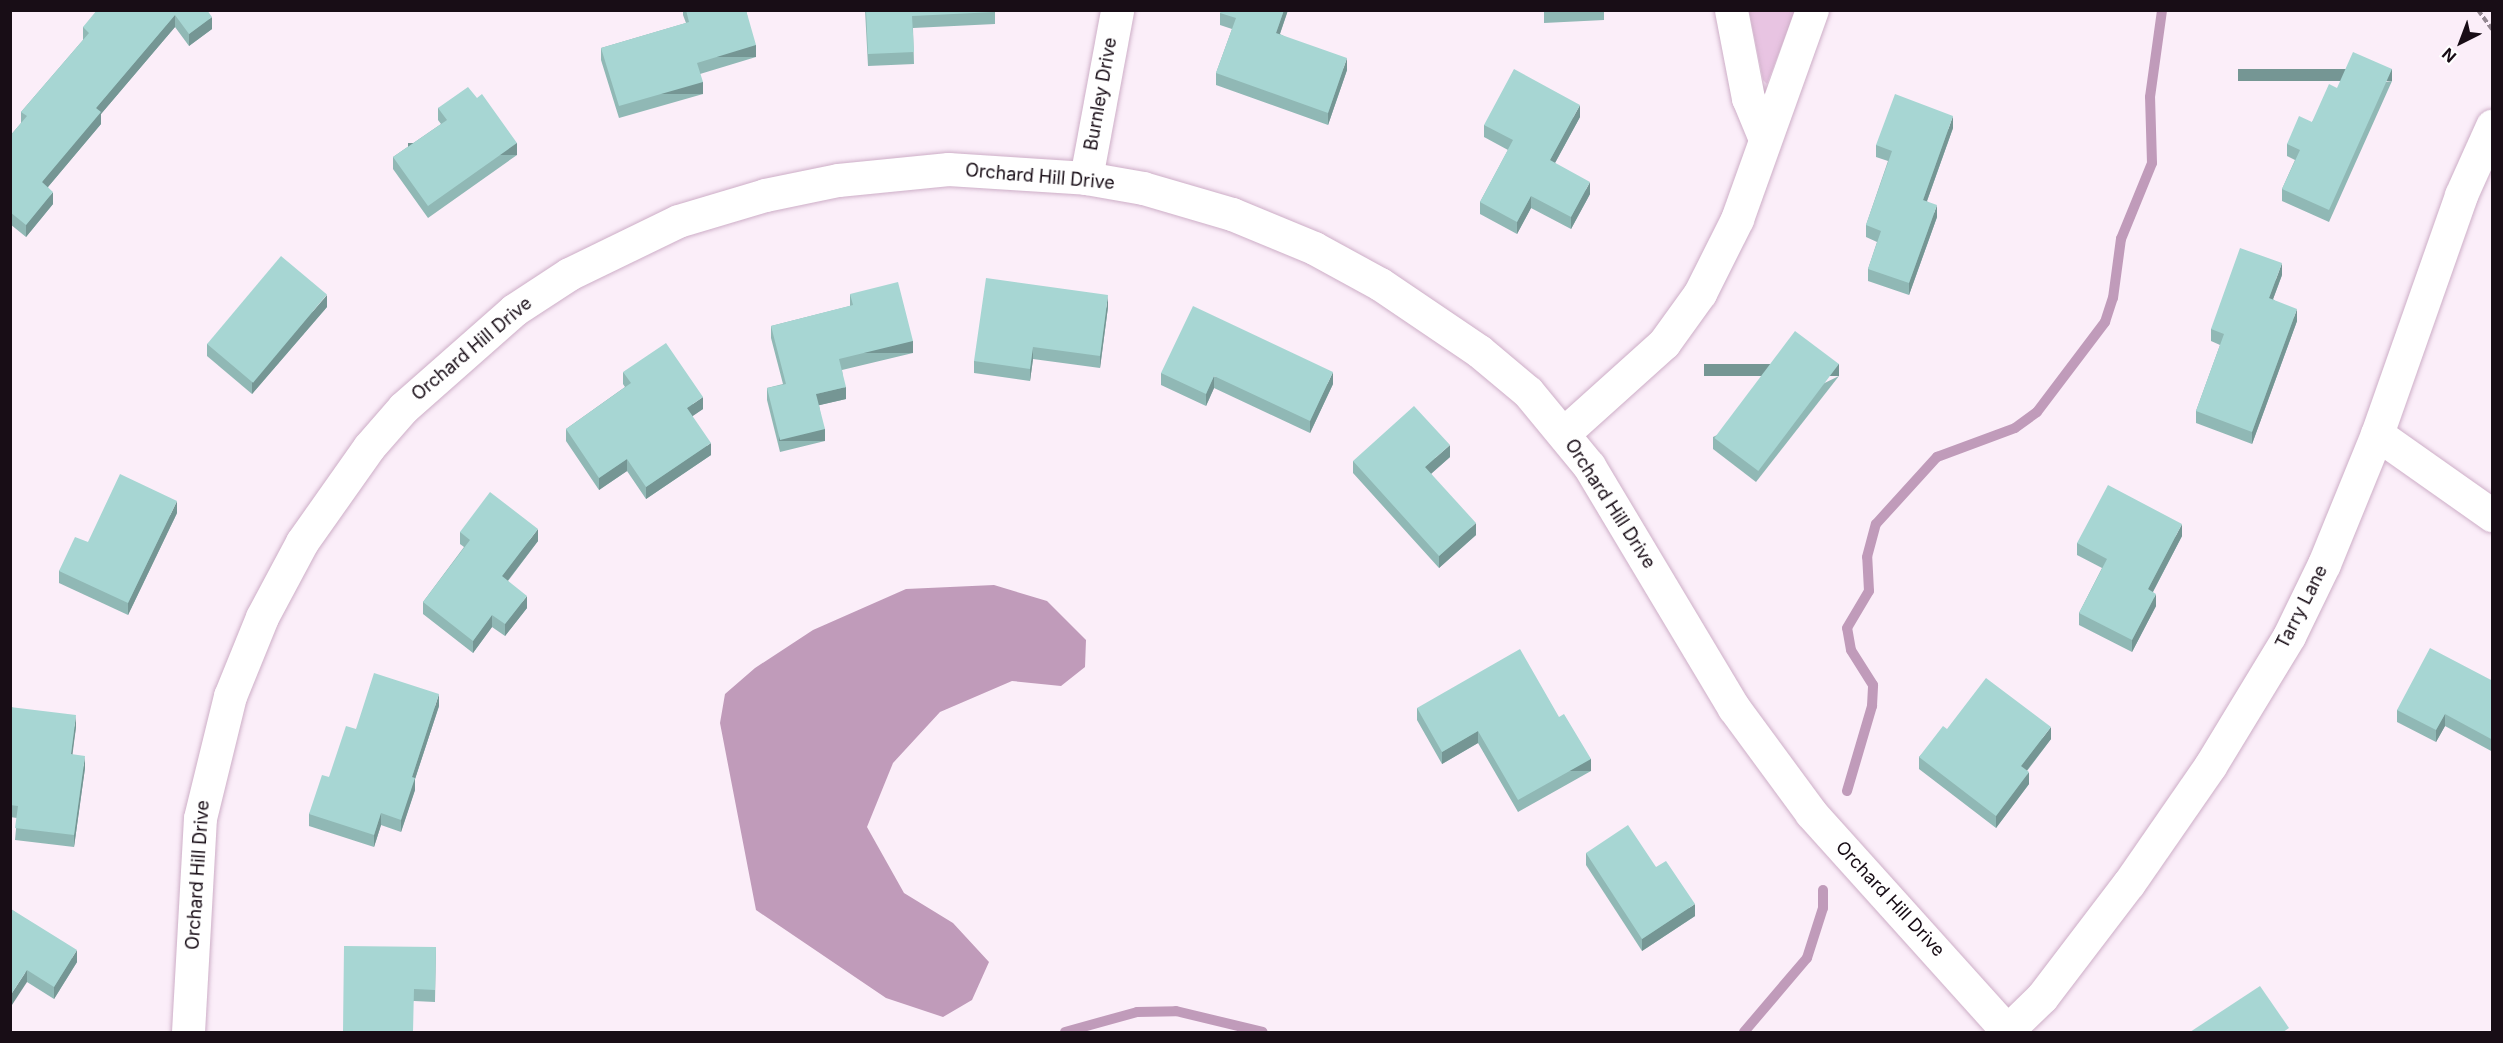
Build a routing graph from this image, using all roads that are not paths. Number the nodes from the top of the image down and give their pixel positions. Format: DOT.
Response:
graph roads {
  1 [pos="1117,10"];
  2 [pos="1731,10"];
  3 [pos="1812,10"];
  4 [pos="2493,126"];
  5 [pos="1765,139"];
  6 [pos="1086,178"];
  7 [pos="1564,433"];
  8 [pos="2377,434"];
  9 [pos="2493,515"];
  10 [pos="188,1032"];
  11 [pos="2008,1032"];
  1 -- 6 [label="street, Burnley Drive"];
  2 -- 5 [label="street"];
  3 -- 5 [label="street"];
  4 -- 8 [label="street, Tarry Lane"];
  5 -- 7 [label="street"];
  6 -- 7 [label="street, Orchard Hill Drive"];
  6 -- 10 [label="street, Orchard Hill Drive"];
  7 -- 11 [label="street, Orchard Hill Drive"];
  8 -- 9 [label="street"];
  8 -- 11 [label="street, Tarry Lane"];
}
